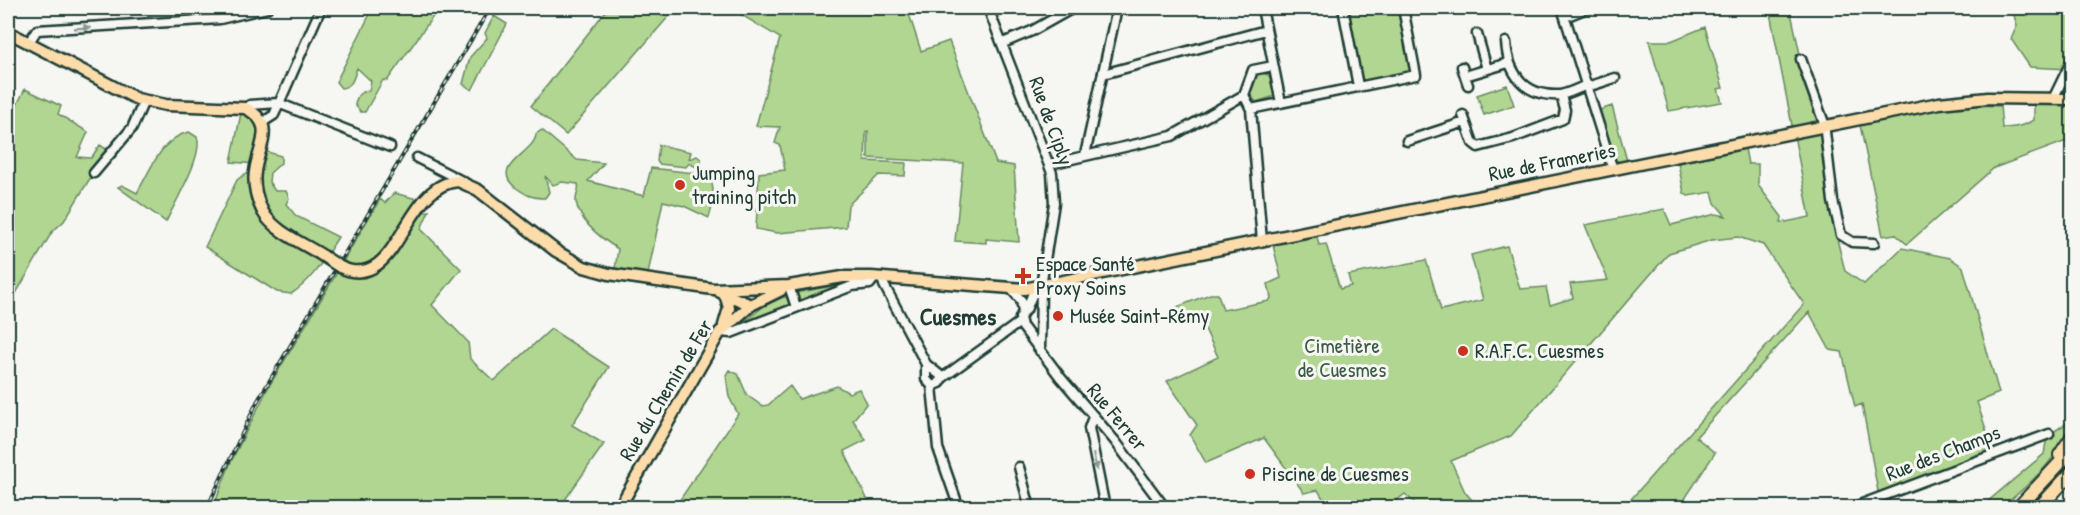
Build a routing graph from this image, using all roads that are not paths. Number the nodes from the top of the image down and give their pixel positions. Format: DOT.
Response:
graph roads {
  1 [pos="267,8"];
  2 [pos="321,8"];
  3 [pos="988,8"];
  4 [pos="1073,8"];
  5 [pos="1117,8"];
  6 [pos="1262,8"];
  7 [pos="1343,8"];
  8 [pos="1403,8"];
  9 [pos="1582,9"];
  10 [pos="1563,12"];
  11 [pos="1266,30"];
  12 [pos="8,32"];
  13 [pos="1478,34"];
  14 [pos="29,42"];
  15 [pos="1506,42"];
  16 [pos="1003,43"];
  17 [pos="1801,59"];
  18 [pos="2073,60"];
  19 [pos="1508,63"];
  20 [pos="1273,66"];
  21 [pos="1462,67"];
  22 [pos="1487,69"];
  23 [pos="1103,74"];
  24 [pos="1614,78"];
  25 [pos="1358,86"];
  26 [pos="1587,86"];
  27 [pos="1244,95"];
  28 [pos="1561,95"];
  29 [pos="2053,99"];
  30 [pos="2073,99"];
  31 [pos="144,101"];
  32 [pos="1281,103"];
  33 [pos="274,104"];
  34 [pos="245,108"];
  35 [pos="1251,109"];
  36 [pos="274,115"];
  37 [pos="261,120"];
  38 [pos="1824,127"];
  39 [pos="264,139"];
  40 [pos="1407,141"];
  41 [pos="390,147"];
  42 [pos="1085,155"];
  43 [pos="417,158"];
  44 [pos="1050,164"];
  45 [pos="1613,170"];
  46 [pos="94,173"];
  47 [pos="464,182"];
  48 [pos="1262,241"];
  49 [pos="1874,243"];
  50 [pos="883,277"];
  51 [pos="789,286"];
  52 [pos="1038,287"];
  53 [pos="1011,289"];
  54 [pos="713,290"];
  55 [pos="742,290"];
  56 [pos="725,294"];
  57 [pos="750,305"];
  58 [pos="796,306"];
  59 [pos="1025,311"];
  60 [pos="1041,313"];
  61 [pos="1041,324"];
  62 [pos="1022,325"];
  63 [pos="721,330"];
  64 [pos="1040,351"];
  65 [pos="929,369"];
  66 [pos="941,379"];
  67 [pos="932,386"];
  68 [pos="1094,417"];
  69 [pos="2049,434"];
  70 [pos="2073,437"];
  71 [pos="2073,450"];
  72 [pos="1019,467"];
  73 [pos="2073,472"];
  74 [pos="2073,483"];
  75 [pos="2043,484"];
  76 [pos="619,507"];
  77 [pos="958,507"];
  78 [pos="1030,507"];
  79 [pos="1105,507"];
  80 [pos="1166,507"];
  81 [pos="1851,507"];
  82 [pos="2018,507"];
  83 [pos="2039,507"];
  14 -- 1 [label="street, one-way"];
  2 -- 33 [label="street"];
  3 -- 16 [label="street, Rue de Ciply"];
  4 -- 16 [label="street"];
  5 -- 23 [label="street"];
  6 -- 11 [label="street"];
  7 -- 25 [label="street"];
  8 -- 25 [label="street"];
  9 -- 10 [label="street"];
  10 -- 26 [label="street"];
  11 -- 20 [label="street"];
  11 -- 23 [label="street"];
  12 -- 14 [label="main road"];
  13 -- 22 [label="street"];
  14 -- 31 [label="main road"];
  15 -- 19 [label="street"];
  16 -- 44 [label="street, Rue de Ciply"];
  17 -- 38 [label="street"];
  18 -- 29 [label="street"];
  19 -- 22 [label="street"];
  19 -- 28 [label="street"];
  20 -- 27 [label="street"];
  20 -- 32 [label="street"];
  21 -- 22 [label="street"];
  23 -- 42 [label="street"];
  24 -- 26 [label="street"];
  25 -- 32 [label="street"];
  26 -- 28 [label="street"];
  26 -- 45 [label="street"];
  27 -- 35 [label="street"];
  27 -- 42 [label="street"];
  28 -- 40 [label="street"];
  29 -- 30 [label="main road, Rue de Frameries"];
  29 -- 38 [label="main road, Rue de Frameries"];
  31 -- 34 [label="main road"];
  31 -- 46 [label="street"];
  32 -- 35 [label="street"];
  33 -- 34 [label="street"];
  33 -- 36 [label="street"];
  33 -- 37 [label="street"];
  33 -- 41 [label="street"];
  34 -- 37 [label="main road"];
  35 -- 48 [label="street"];
  36 -- 37 [label="street"];
  36 -- 39 [label="street"];
  37 -- 39 [label="main road"];
  38 -- 45 [label="main road, Rue de Frameries"];
  38 -- 49 [label="street"];
  39 -- 47 [label="main road, bridge"];
  42 -- 44 [label="street"];
  43 -- 47 [label="street"];
  44 -- 52 [label="street, Rue de Ciply"];
  45 -- 48 [label="main road, Rue de Frameries"];
  47 -- 54 [label="main road"];
  48 -- 52 [label="main road, Rue de Frameries"];
  50 -- 51 [label="main road, Rue de Frameries"];
  50 -- 53 [label="main road, Rue de Frameries"];
  50 -- 58 [label="street"];
  50 -- 65 [label="street"];
  51 -- 55 [label="main road"];
  51 -- 57 [label="main road, Rue du Chemin de Fer"];
  51 -- 58 [label="street"];
  52 -- 53 [label="main road, Rue de Frameries"];
  52 -- 59 [label="street"];
  52 -- 60 [label="street"];
  53 -- 59 [label="street"];
  54 -- 55 [label="main road"];
  54 -- 56 [label="main road"];
  55 -- 57 [label="main road"];
  56 -- 57 [label="main road"];
  56 -- 63 [label="main road"];
  57 -- 63 [label="main road, Rue du Chemin de Fer"];
  58 -- 63 [label="street"];
  59 -- 60 [label="street"];
  59 -- 62 [label="street"];
  60 -- 61 [label="street"];
  61 -- 62 [label="street"];
  61 -- 64 [label="street"];
  62 -- 64 [label="street, Rue Ferrer"];
  62 -- 66 [label="street"];
  63 -- 76 [label="main road, Rue du Chemin de Fer"];
  64 -- 68 [label="street, Rue Ferrer"];
  65 -- 66 [label="street"];
  65 -- 67 [label="street"];
  66 -- 67 [label="street"];
  67 -- 77 [label="street"];
  68 -- 79 [label="street, one-way"];
  68 -- 80 [label="street, Rue Ferrer"];
  69 -- 81 [label="street, Rue des Champs"];
  70 -- 75 [label="highway"];
  71 -- 75 [label="highway"];
  72 -- 78 [label="street"];
  73 -- 83 [label="highway"];
  74 -- 83 [label="highway"];
  75 -- 82 [label="highway"];
}
